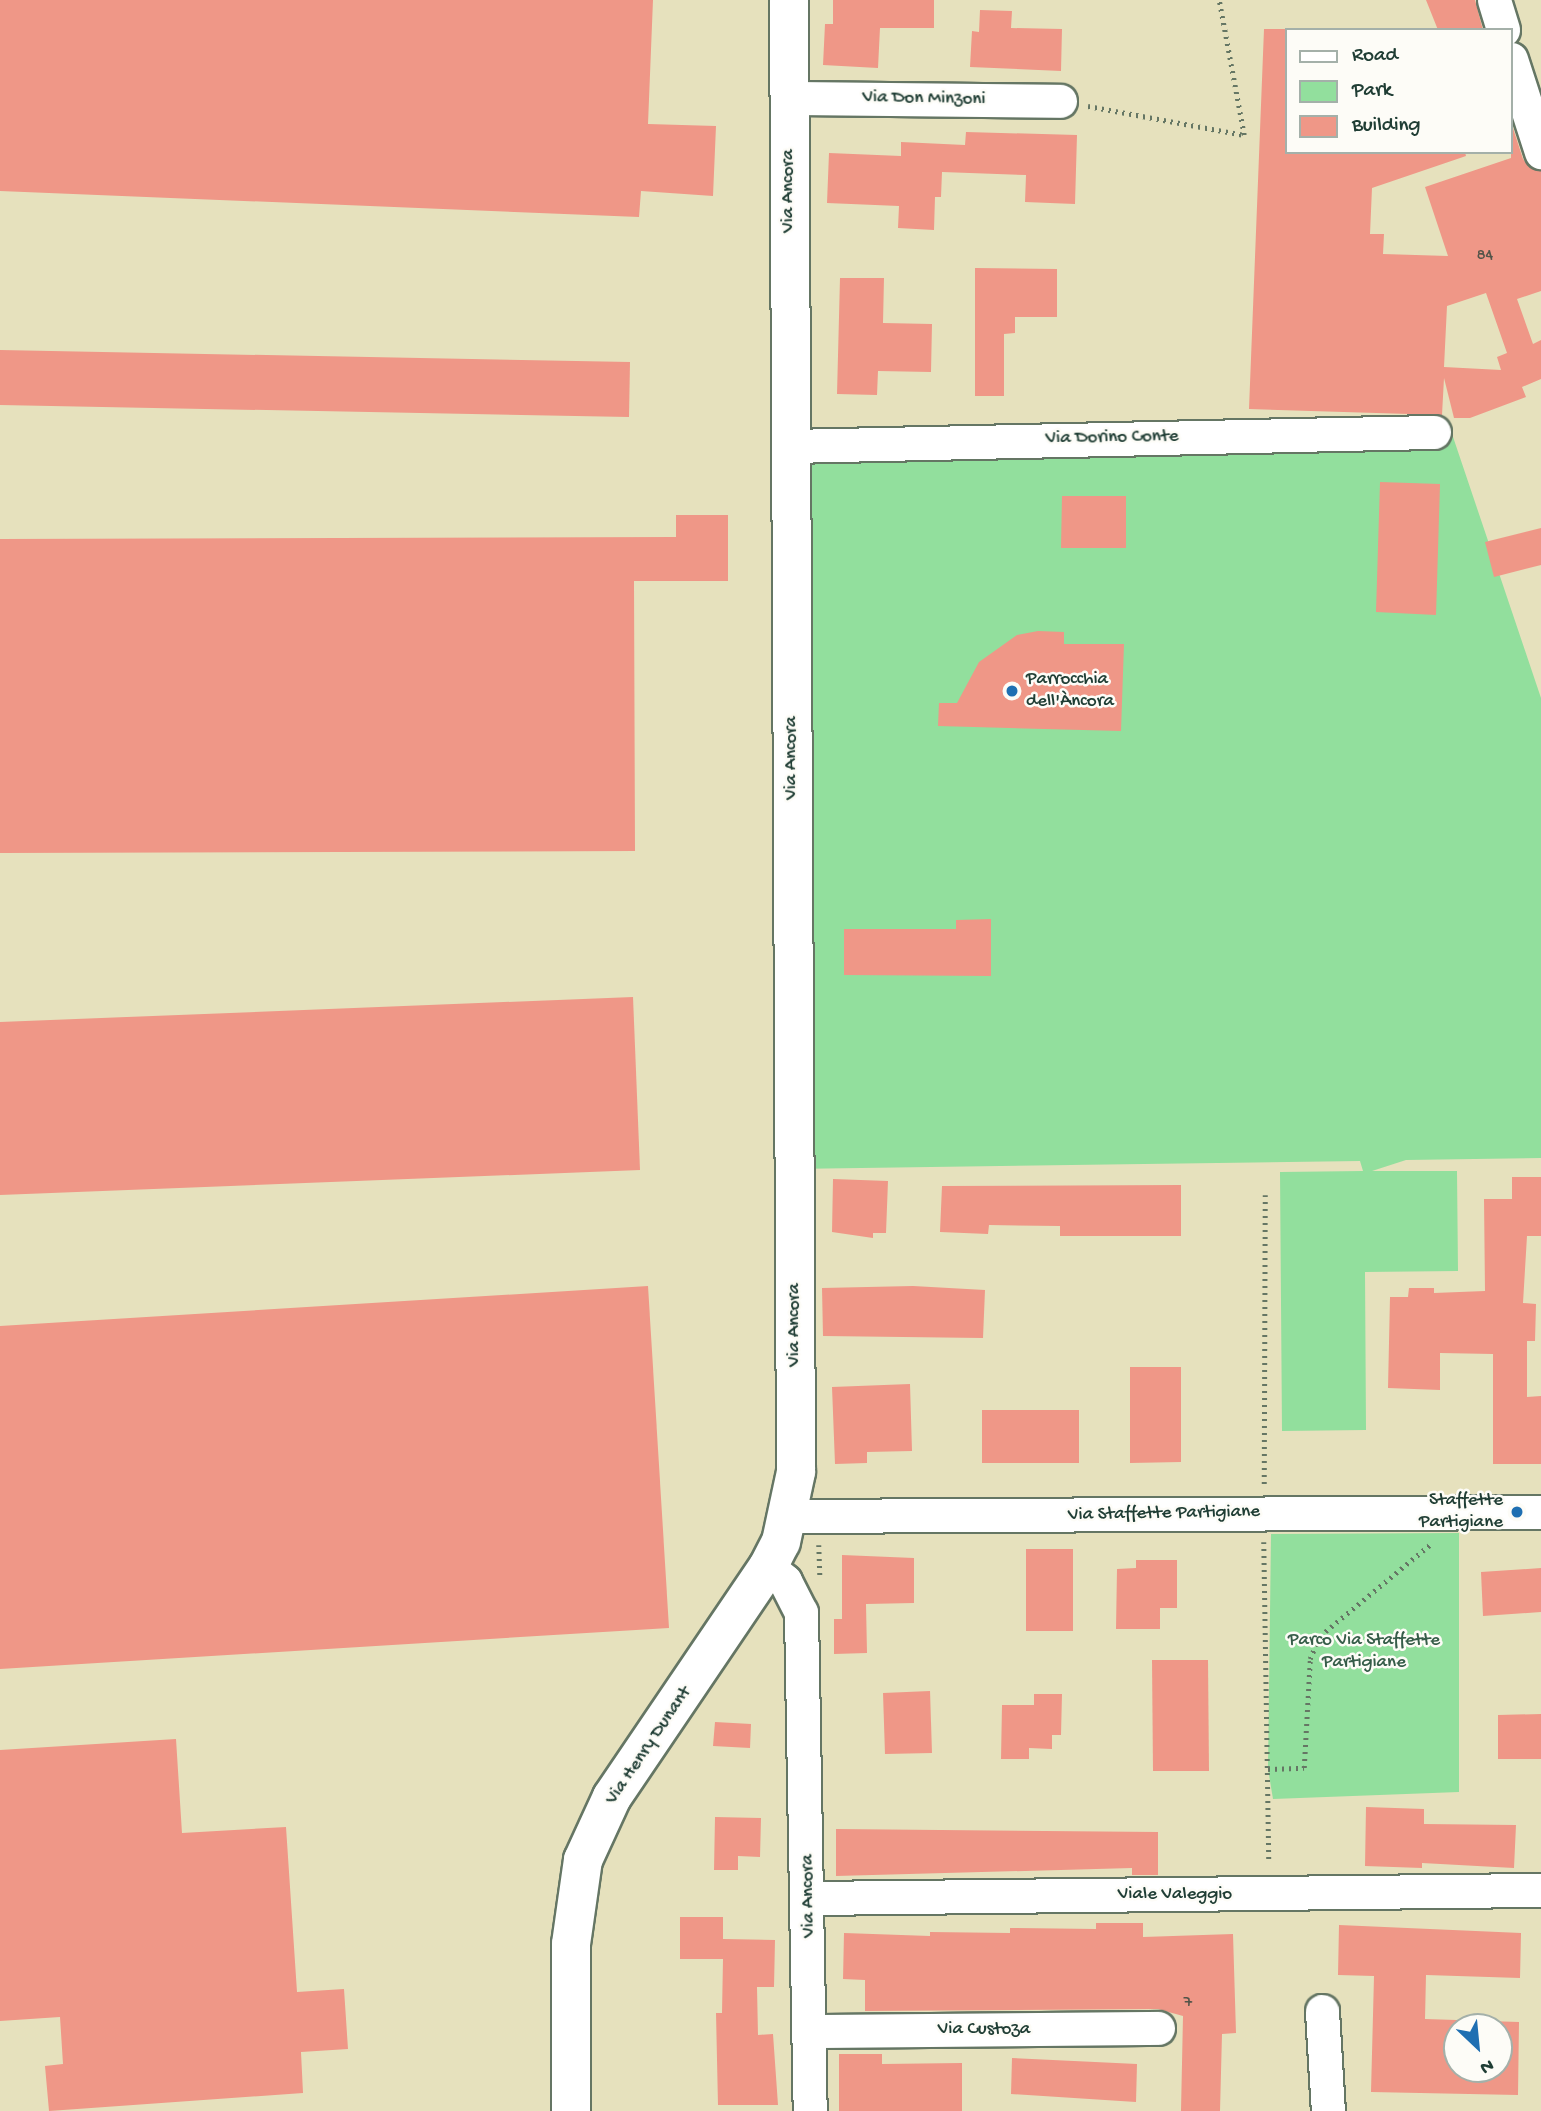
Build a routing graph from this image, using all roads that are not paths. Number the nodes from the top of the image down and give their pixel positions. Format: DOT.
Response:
graph roads {
  1 [pos="789,0"];
  2 [pos="1494,0"];
  3 [pos="1502,28"];
  4 [pos="1513,65"];
  5 [pos="789,99"];
  6 [pos="1060,101"];
  7 [pos="1541,152"];
  8 [pos="1434,432"];
  9 [pos="790,446"];
  10 [pos="1541,1512"];
  11 [pos="788,1516"];
  12 [pos="768,1567"];
  13 [pos="1541,1890"];
  14 [pos="809,1898"];
  15 [pos="1322,2011"];
  16 [pos="1158,2028"];
  17 [pos="810,2031"];
  18 [pos="571,2111"];
  19 [pos="810,2111"];
  20 [pos="1328,2111"];
  1 -- 5 [label="main road, Via Ancora"];
  2 -- 3 [label="street"];
  4 -- 7 [label="street"];
  5 -- 6 [label="street, Via Don Minzoni"];
  5 -- 9 [label="main road, Via Ancora"];
  8 -- 9 [label="street, Via Dorino Conte"];
  9 -- 11 [label="main road, Via Ancora"];
  10 -- 11 [label="street, Via Staffette Partigiane"];
  11 -- 12 [label="main road, Via Ancora"];
  12 -- 14 [label="street, Via Ancora"];
  12 -- 18 [label="main road, Via Henry Dunant"];
  13 -- 14 [label="street, Viale Valeggio"];
  14 -- 17 [label="street, Via Ancora"];
  15 -- 20 [label="street"];
  16 -- 17 [label="street, Via Custoza"];
  17 -- 19 [label="street, Via Ancora"];
}
